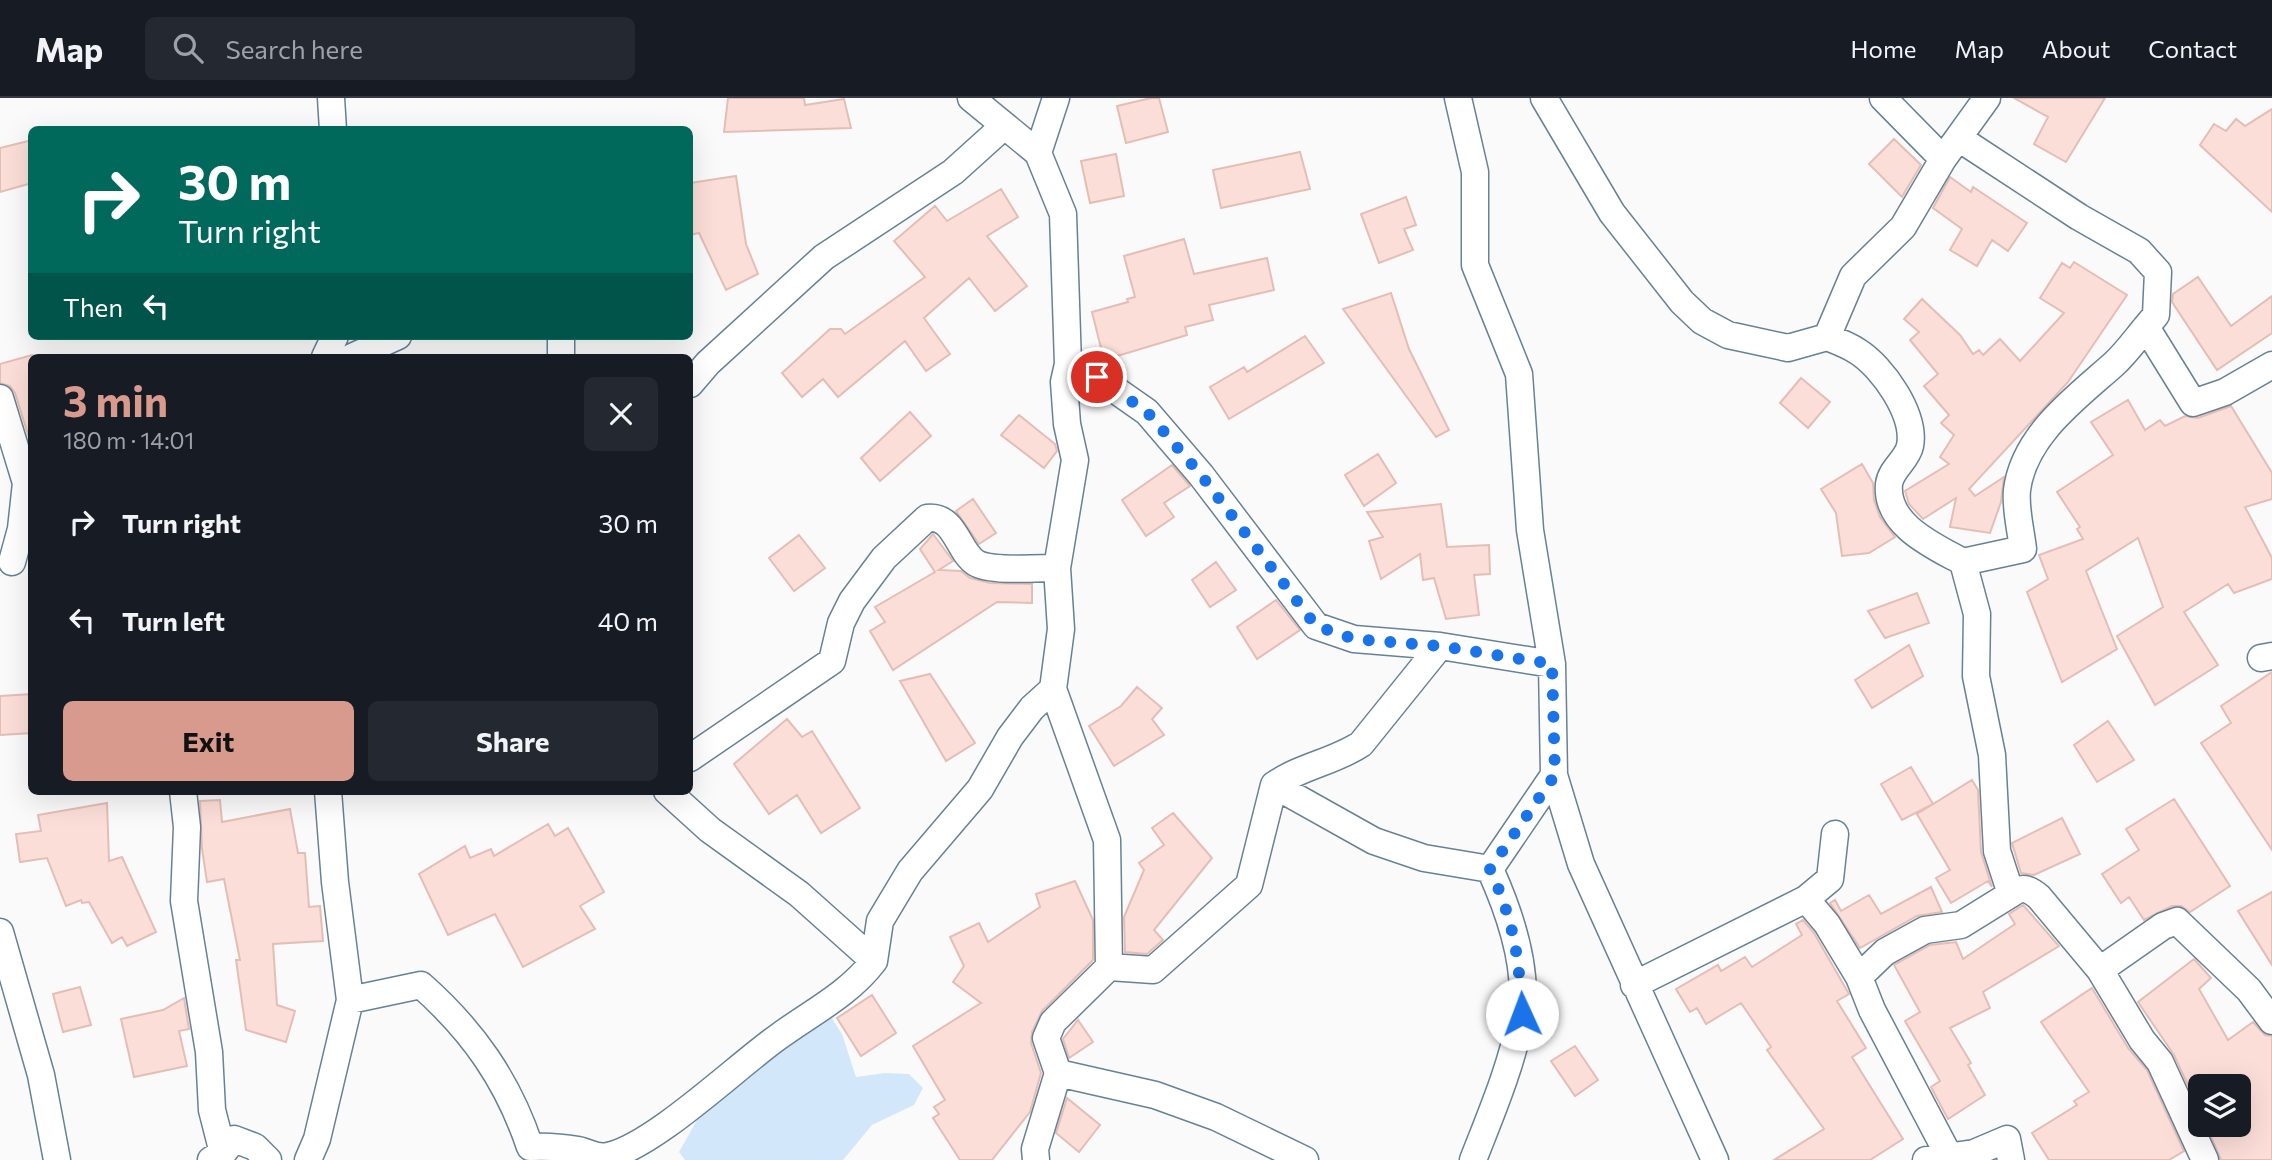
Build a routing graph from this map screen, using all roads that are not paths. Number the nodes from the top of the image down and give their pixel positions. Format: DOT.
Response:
graph roads {
  1 [pos="331,98"];
  2 [pos="971,98"];
  3 [pos="1056,98"];
  4 [pos="1458,98"];
  5 [pos="1544,98"];
  6 [pos="1883,98"];
  7 [pos="1987,98"];
  8 [pos="334,126"];
  9 [pos="1004,126"];
  10 [pos="1952,149"];
  11 [pos="1038,153"];
  12 [pos="2146,327"];
  13 [pos="1828,337"];
  14 [pos="1068,364"];
  15 [pos="2272,365"];
  16 [pos="693,380"];
  17 [pos="0,398"];
  18 [pos="28,478"];
  19 [pos="28,487"];
  20 [pos="1963,562"];
  21 [pos="14,563"];
  22 [pos="1058,568"];
  23 [pos="1440,646"];
  24 [pos="1552,664"];
  25 [pos="1053,689"];
  26 [pos="693,756"];
  27 [pos="1555,775"];
  28 [pos="1274,785"];
  29 [pos="183,795"];
  30 [pos="328,795"];
  31 [pos="671,795"];
  32 [pos="1835,834"];
  33 [pos="1490,869"];
  34 [pos="2011,894"];
  35 [pos="1806,899"];
  36 [pos="0,932"];
  37 [pos="874,961"];
  38 [pos="1109,967"];
  39 [pos="2100,971"];
  40 [pos="1859,976"];
  41 [pos="1634,985"];
  42 [pos="350,1000"];
  43 [pos="2272,1021"];
  44 [pos="1058,1073"];
  45 [pos="527,1154"];
  46 [pos="217,1156"];
  47 [pos="1938,1158"];
  48 [pos="57,1160"];
  49 [pos="268,1160"];
  50 [pos="308,1160"];
  51 [pos="1036,1160"];
  52 [pos="1305,1160"];
  53 [pos="1473,1160"];
  54 [pos="1715,1160"];
  55 [pos="2011,1160"];
  56 [pos="2205,1160"];
  1 -- 8 [label="street"];
  2 -- 9 [label="street"];
  3 -- 11 [label="street"];
  4 -- 24 [label="street"];
  5 -- 13 [label="street"];
  6 -- 10 [label="street"];
  7 -- 10 [label="street"];
  9 -- 11 [label="street"];
  9 -- 16 [label="street"];
  10 -- 12 [label="street"];
  10 -- 13 [label="street"];
  11 -- 14 [label="street"];
  12 -- 15 [label="street"];
  12 -- 20 [label="street"];
  13 -- 20 [label="street"];
  14 -- 22 [label="street"];
  14 -- 23 [label="street"];
  17 -- 18 [label="street"];
  19 -- 21 [label="street"];
  20 -- 34 [label="street"];
  22 -- 25 [label="street"];
  22 -- 26 [label="street"];
  23 -- 24 [label="street"];
  23 -- 28 [label="street"];
  24 -- 27 [label="street"];
  25 -- 37 [label="street"];
  25 -- 38 [label="street"];
  27 -- 33 [label="street"];
  27 -- 41 [label="street"];
  28 -- 33 [label="street"];
  28 -- 38 [label="street"];
  29 -- 46 [label="street"];
  30 -- 42 [label="street"];
  31 -- 37 [label="street"];
  32 -- 35 [label="street"];
  33 -- 53 [label="street"];
  34 -- 39 [label="street"];
  34 -- 40 [label="street"];
  35 -- 40 [label="street"];
  35 -- 41 [label="street"];
  36 -- 48 [label="street"];
  37 -- 45 [label="street"];
  38 -- 44 [label="street"];
  39 -- 43 [label="street"];
  39 -- 56 [label="street"];
  40 -- 47 [label="street"];
  41 -- 54 [label="street"];
  42 -- 45 [label="street"];
  42 -- 50 [label="street"];
  44 -- 51 [label="street"];
  44 -- 52 [label="street"];
  46 -- 49 [label="street"];
  47 -- 55 [label="street"];
}
